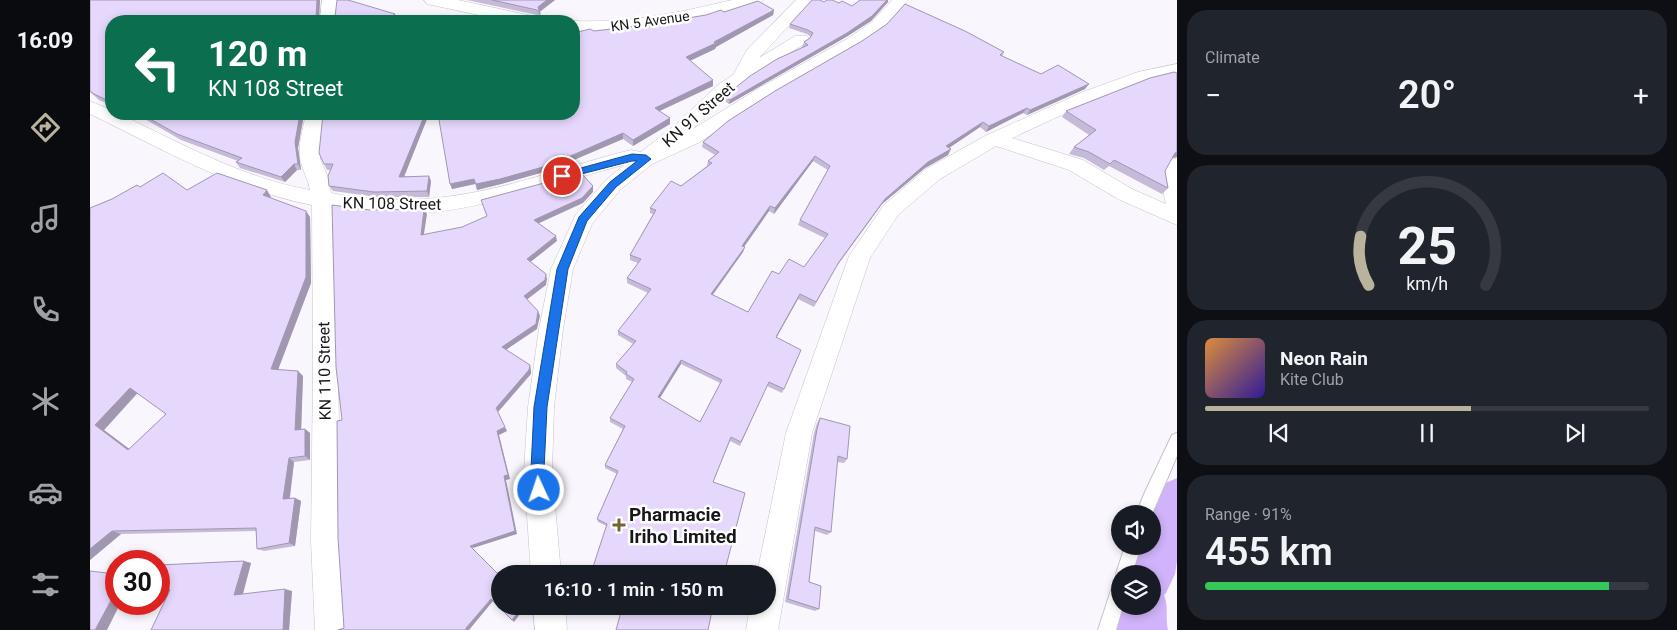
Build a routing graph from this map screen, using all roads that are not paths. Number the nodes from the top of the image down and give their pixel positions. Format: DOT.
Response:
graph roads {
  1 [pos="330,0"];
  2 [pos="433,0"];
  3 [pos="754,0"];
  4 [pos="804,0"];
  5 [pos="900,0"];
  6 [pos="329,15"];
  7 [pos="503,15"];
  8 [pos="580,27"];
  9 [pos="801,39"];
  10 [pos="1177,69"];
  11 [pos="740,78"];
  12 [pos="90,107"];
  13 [pos="105,115"];
  14 [pos="115,120"];
  15 [pos="314,120"];
  16 [pos="994,139"];
  17 [pos="646,159"];
  18 [pos="1177,165"];
  19 [pos="322,200"];
  20 [pos="1177,205"];
  21 [pos="1177,217"];
  22 [pos="1177,440"];
  23 [pos="1147,505"];
  24 [pos="545,565"];
  25 [pos="774,565"];
  26 [pos="764,615"];
  27 [pos="1112,615"];
  28 [pos="331,630"];
  29 [pos="762,630"];
  30 [pos="1107,630"];
  1 -- 6 [label="street"];
  2 -- 7 [label="main road"];
  3 -- 8 [label="main road, KN 5 Avenue"];
  4 -- 11 [label="street, KN 91 Street"];
  5 -- 17 [label="street"];
  9 -- 11 [label="street"];
  10 -- 16 [label="street"];
  11 -- 17 [label="street, KN 91 Street"];
  12 -- 13 [label="street, KN 108 Street"];
  14 -- 19 [label="street, KN 108 Street"];
  15 -- 19 [label="street, KN 110 Street"];
  16 -- 21 [label="street"];
  16 -- 25 [label="street"];
  17 -- 19 [label="street, KN 108 Street"];
  17 -- 24 [label="street, KN 91 Street"];
  18 -- 20 [label="street"];
  19 -- 28 [label="street, KN 110 Street"];
  22 -- 23 [label="lane"];
  26 -- 29 [label="street"];
  27 -- 30 [label="lane"];
}
